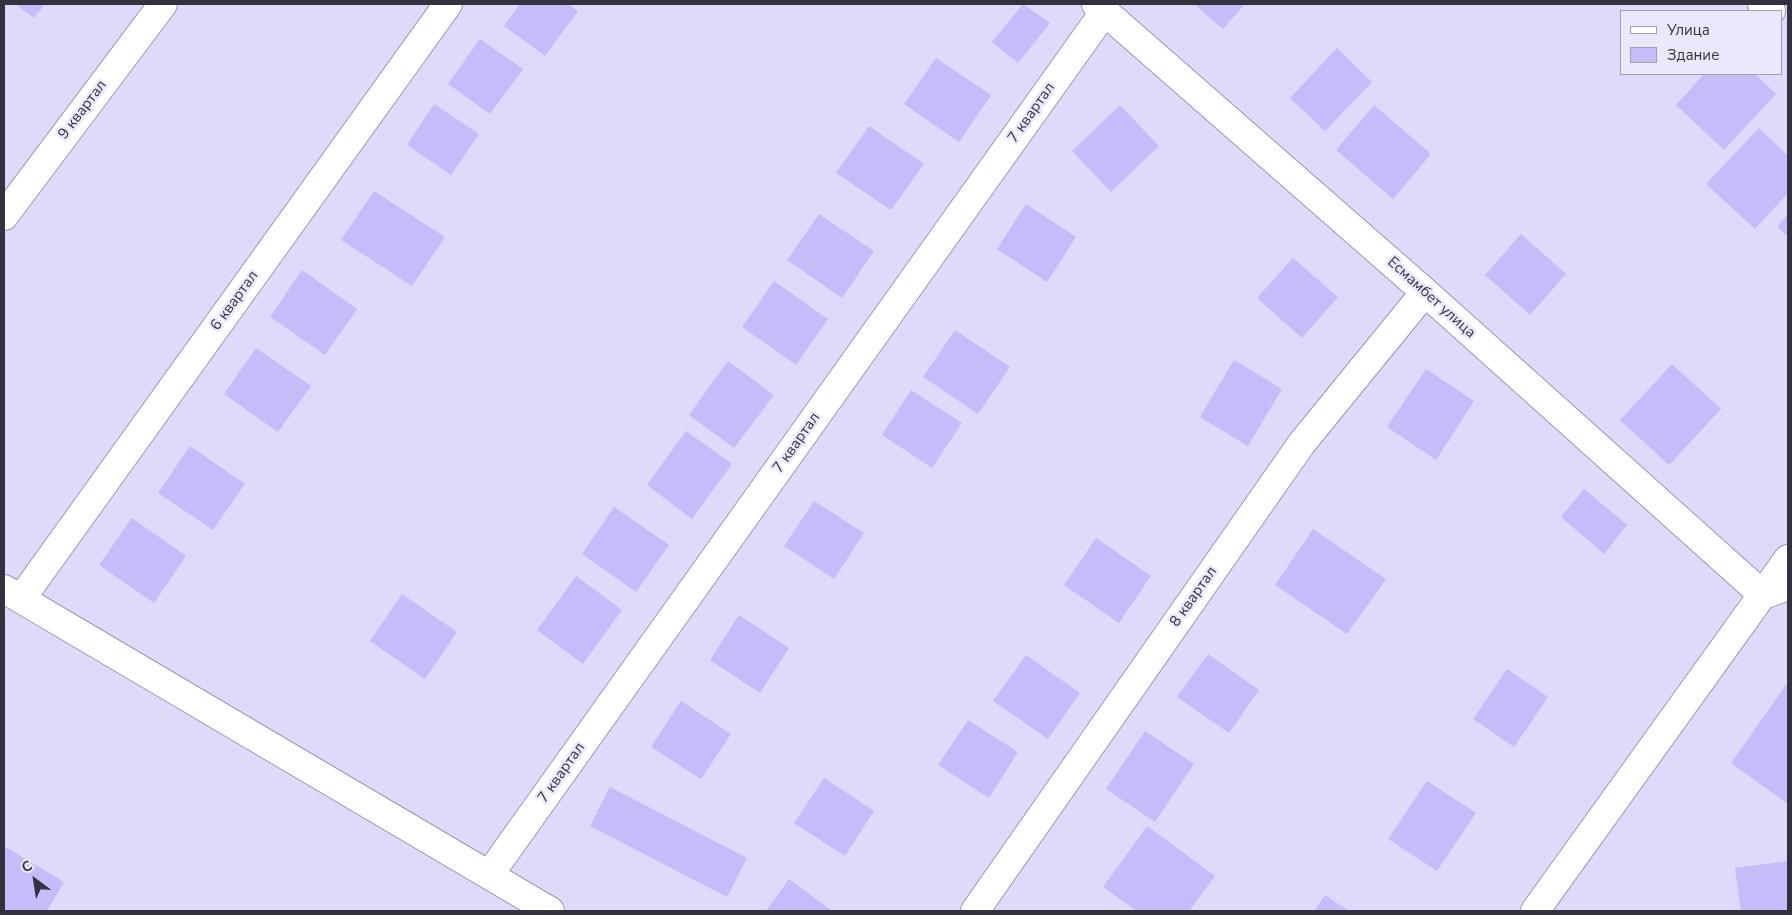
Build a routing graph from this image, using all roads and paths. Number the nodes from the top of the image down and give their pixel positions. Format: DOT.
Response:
graph roads {
  1 [pos="163,4"];
  2 [pos="448,4"];
  3 [pos="1101,7"];
  4 [pos="4,216"];
  5 [pos="1425,292"];
  6 [pos="1788,559"];
  7 [pos="1788,586"];
  8 [pos="12,594"];
  9 [pos="1762,595"];
  10 [pos="489,875"];
  11 [pos="550,911"];
  12 [pos="975,911"];
  13 [pos="1536,911"];
  1 -- 4 [label="street, 9 квартал"];
  2 -- 8 [label="street, 6 квартал"];
  3 -- 5 [label="street, Есмамбет улица"];
  3 -- 10 [label="street, 7 квартал"];
  5 -- 9 [label="street, Есмамбет улица"];
  5 -- 12 [label="street, 8 квартал"];
  6 -- 9 [label="street"];
  7 -- 9 [label="street"];
  8 -- 10 [label="street"];
  9 -- 13 [label="street"];
  10 -- 11 [label="street"];
}
